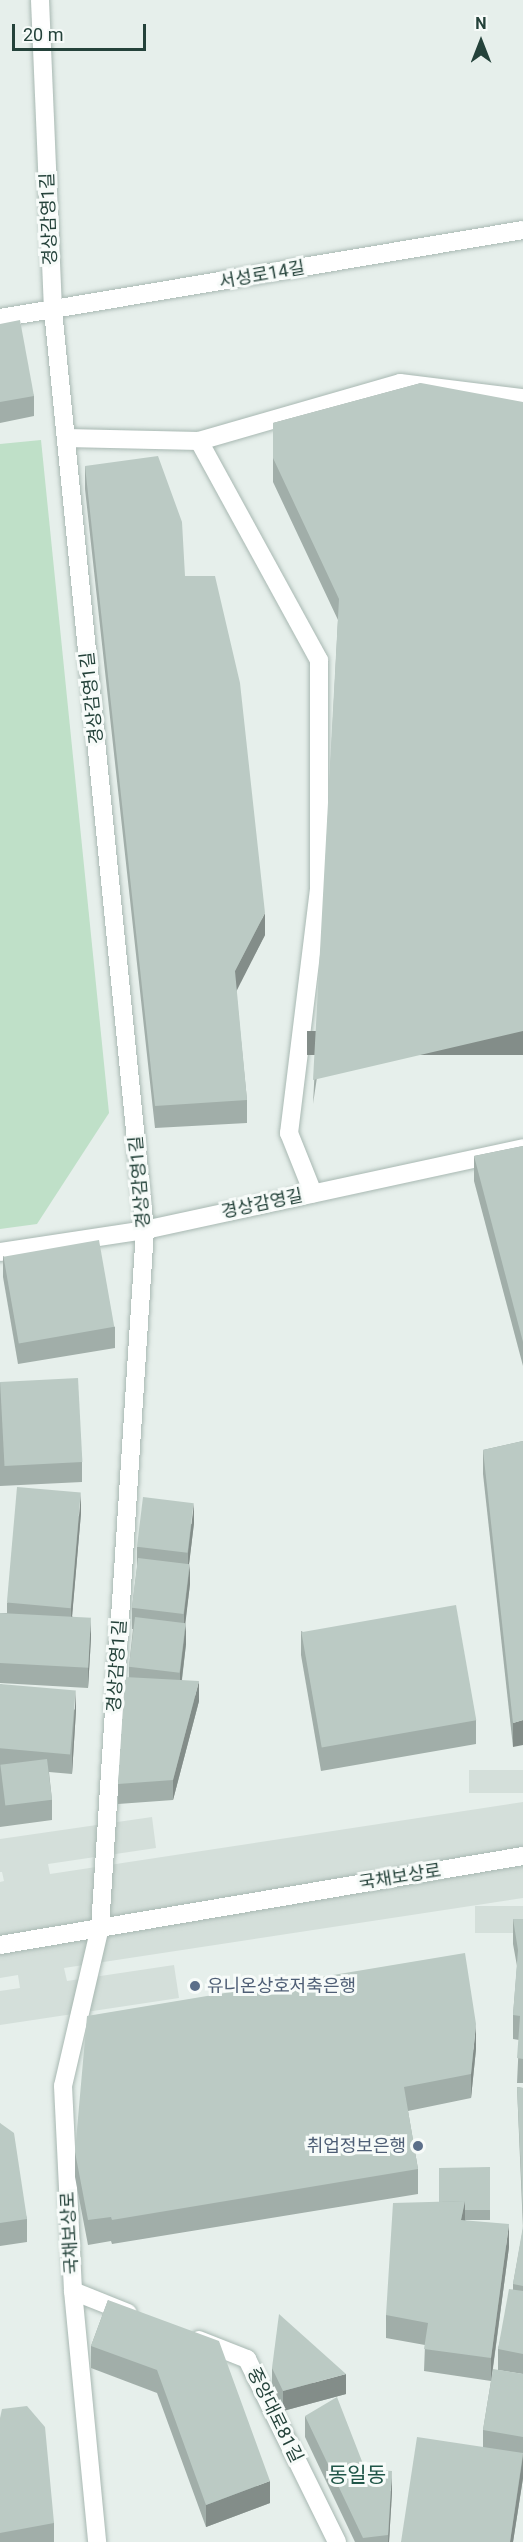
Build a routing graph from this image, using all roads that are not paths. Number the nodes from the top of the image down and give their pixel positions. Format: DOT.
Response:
graph roads {
  1 [pos="39,0"];
  2 [pos="523,230"];
  3 [pos="53,310"];
  4 [pos="0,318"];
  5 [pos="523,398"];
  6 [pos="66,438"];
  7 [pos="199,441"];
  8 [pos="523,1148"];
  9 [pos="314,1192"];
  10 [pos="145,1230"];
  11 [pos="0,1252"];
  12 [pos="523,1857"];
  13 [pos="100,1927"];
  14 [pos="0,1945"];
  15 [pos="73,2291"];
  16 [pos="149,2321"];
  17 [pos="182,2333"];
  18 [pos="97,2542"];
  19 [pos="337,2542"];
  1 -- 3 [label="street, 경상감영1길"];
  2 -- 3 [label="street, 서성로14길"];
  3 -- 4 [label="street, 서성로14길"];
  3 -- 6 [label="street, 경상감영1길"];
  5 -- 7 [label="street"];
  6 -- 7 [label="street"];
  6 -- 10 [label="street, 경상감영1길"];
  7 -- 9 [label="street"];
  8 -- 9 [label="street, 경상감영길"];
  9 -- 10 [label="street, 경상감영길"];
  10 -- 11 [label="street, 경상감영길"];
  10 -- 13 [label="street, 경상감영1길"];
  12 -- 13 [label="street, 국채보상로"];
  13 -- 14 [label="street, 국채보상로"];
  13 -- 15 [label="street, 국채보상로"];
  15 -- 16 [label="street"];
  15 -- 18 [label="street, 국채보상로"];
  17 -- 19 [label="street, 중앙대로81길"];
}
